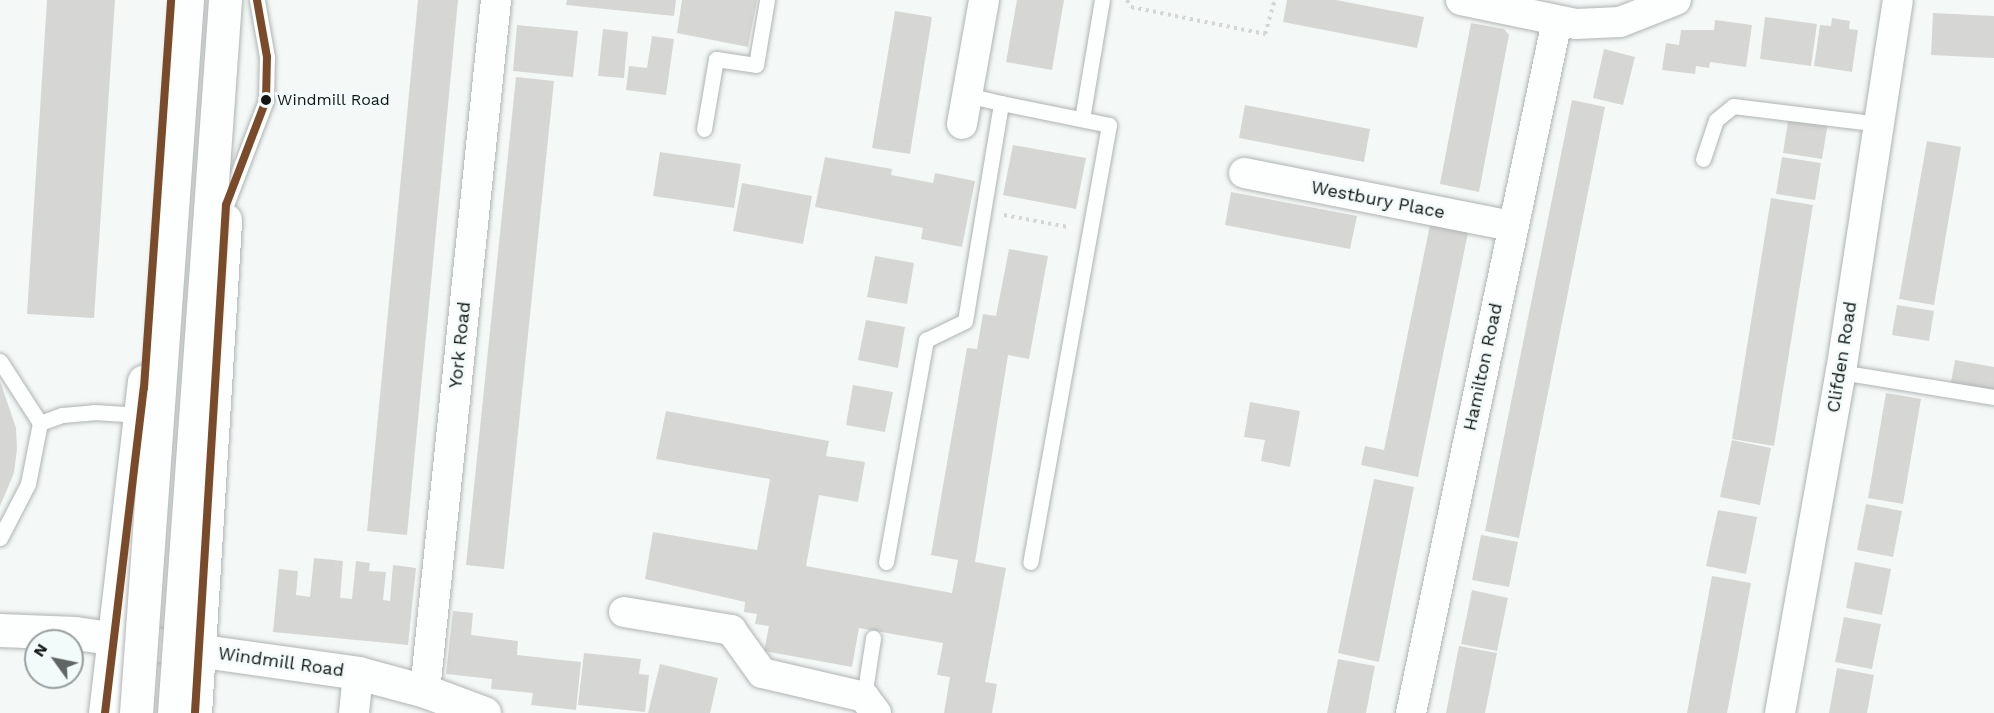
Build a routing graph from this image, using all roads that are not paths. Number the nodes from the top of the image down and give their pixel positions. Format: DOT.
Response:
graph roads {
  1 [pos="171,0"];
  2 [pos="187,0"];
  3 [pos="225,0"];
  4 [pos="240,0"];
  5 [pos="257,0"];
  6 [pos="496,0"];
  7 [pos="767,0"];
  8 [pos="984,0"];
  9 [pos="1102,0"];
  10 [pos="1461,0"];
  11 [pos="1676,0"];
  12 [pos="1898,0"];
  13 [pos="1570,15"];
  14 [pos="968,95"];
  15 [pos="1001,103"];
  16 [pos="1082,119"];
  17 [pos="962,124"];
  18 [pos="1880,124"];
  19 [pos="704,129"];
  20 [pos="1703,159"];
  21 [pos="1244,173"];
  22 [pos="226,206"];
  23 [pos="1512,226"];
  24 [pos="0,361"];
  25 [pos="1841,372"];
  26 [pos="1994,397"];
  27 [pos="141,415"];
  28 [pos="40,423"];
  29 [pos="0,538"];
  30 [pos="886,562"];
  31 [pos="1030,562"];
  32 [pos="624,612"];
  33 [pos="0,630"];
  34 [pos="115,638"];
  35 [pos="873,638"];
  36 [pos="200,650"];
  37 [pos="358,673"];
  38 [pos="425,691"];
  39 [pos="870,705"];
  40 [pos="105,713"];
  41 [pos="136,713"];
  42 [pos="174,713"];
  43 [pos="195,713"];
  44 [pos="354,713"];
  45 [pos="484,713"];
  46 [pos="1411,713"];
  47 [pos="1780,713"];
  1 -- 27 [label="main road"];
  2 -- 41 [label="main road, bridge"];
  3 -- 42 [label="main road, bridge"];
  4 -- 22 [label="main road"];
  5 -- 22 [label="lane"];
  6 -- 38 [label="street, York Road"];
  7 -- 19 [label="lane"];
  8 -- 14 [label="street"];
  9 -- 16 [label="lane"];
  10 -- 13 [label="street"];
  11 -- 13 [label="street"];
  12 -- 18 [label="street, Clifden Road"];
  13 -- 23 [label="street, Hamilton Road"];
  14 -- 15 [label="lane"];
  14 -- 17 [label="street"];
  15 -- 16 [label="lane"];
  15 -- 30 [label="lane"];
  16 -- 31 [label="lane"];
  18 -- 20 [label="lane"];
  18 -- 25 [label="street, Clifden Road"];
  21 -- 23 [label="street, Westbury Place"];
  22 -- 36 [label="main road"];
  23 -- 46 [label="street, Hamilton Road"];
  24 -- 28 [label="lane"];
  25 -- 26 [label="lane"];
  25 -- 47 [label="street, Clifden Road"];
  27 -- 28 [label="lane"];
  27 -- 34 [label="main road"];
  28 -- 29 [label="lane"];
  32 -- 39 [label="street"];
  33 -- 34 [label="main road, Windmill Road"];
  34 -- 36 [label="main road, Windmill Road"];
  34 -- 40 [label="main road"];
  35 -- 39 [label="lane"];
  36 -- 37 [label="main road, Windmill Road"];
  36 -- 43 [label="main road"];
  37 -- 38 [label="main road, Windmill Road"];
  37 -- 44 [label="street"];
  38 -- 45 [label="main road, Windmill Road"];
}
